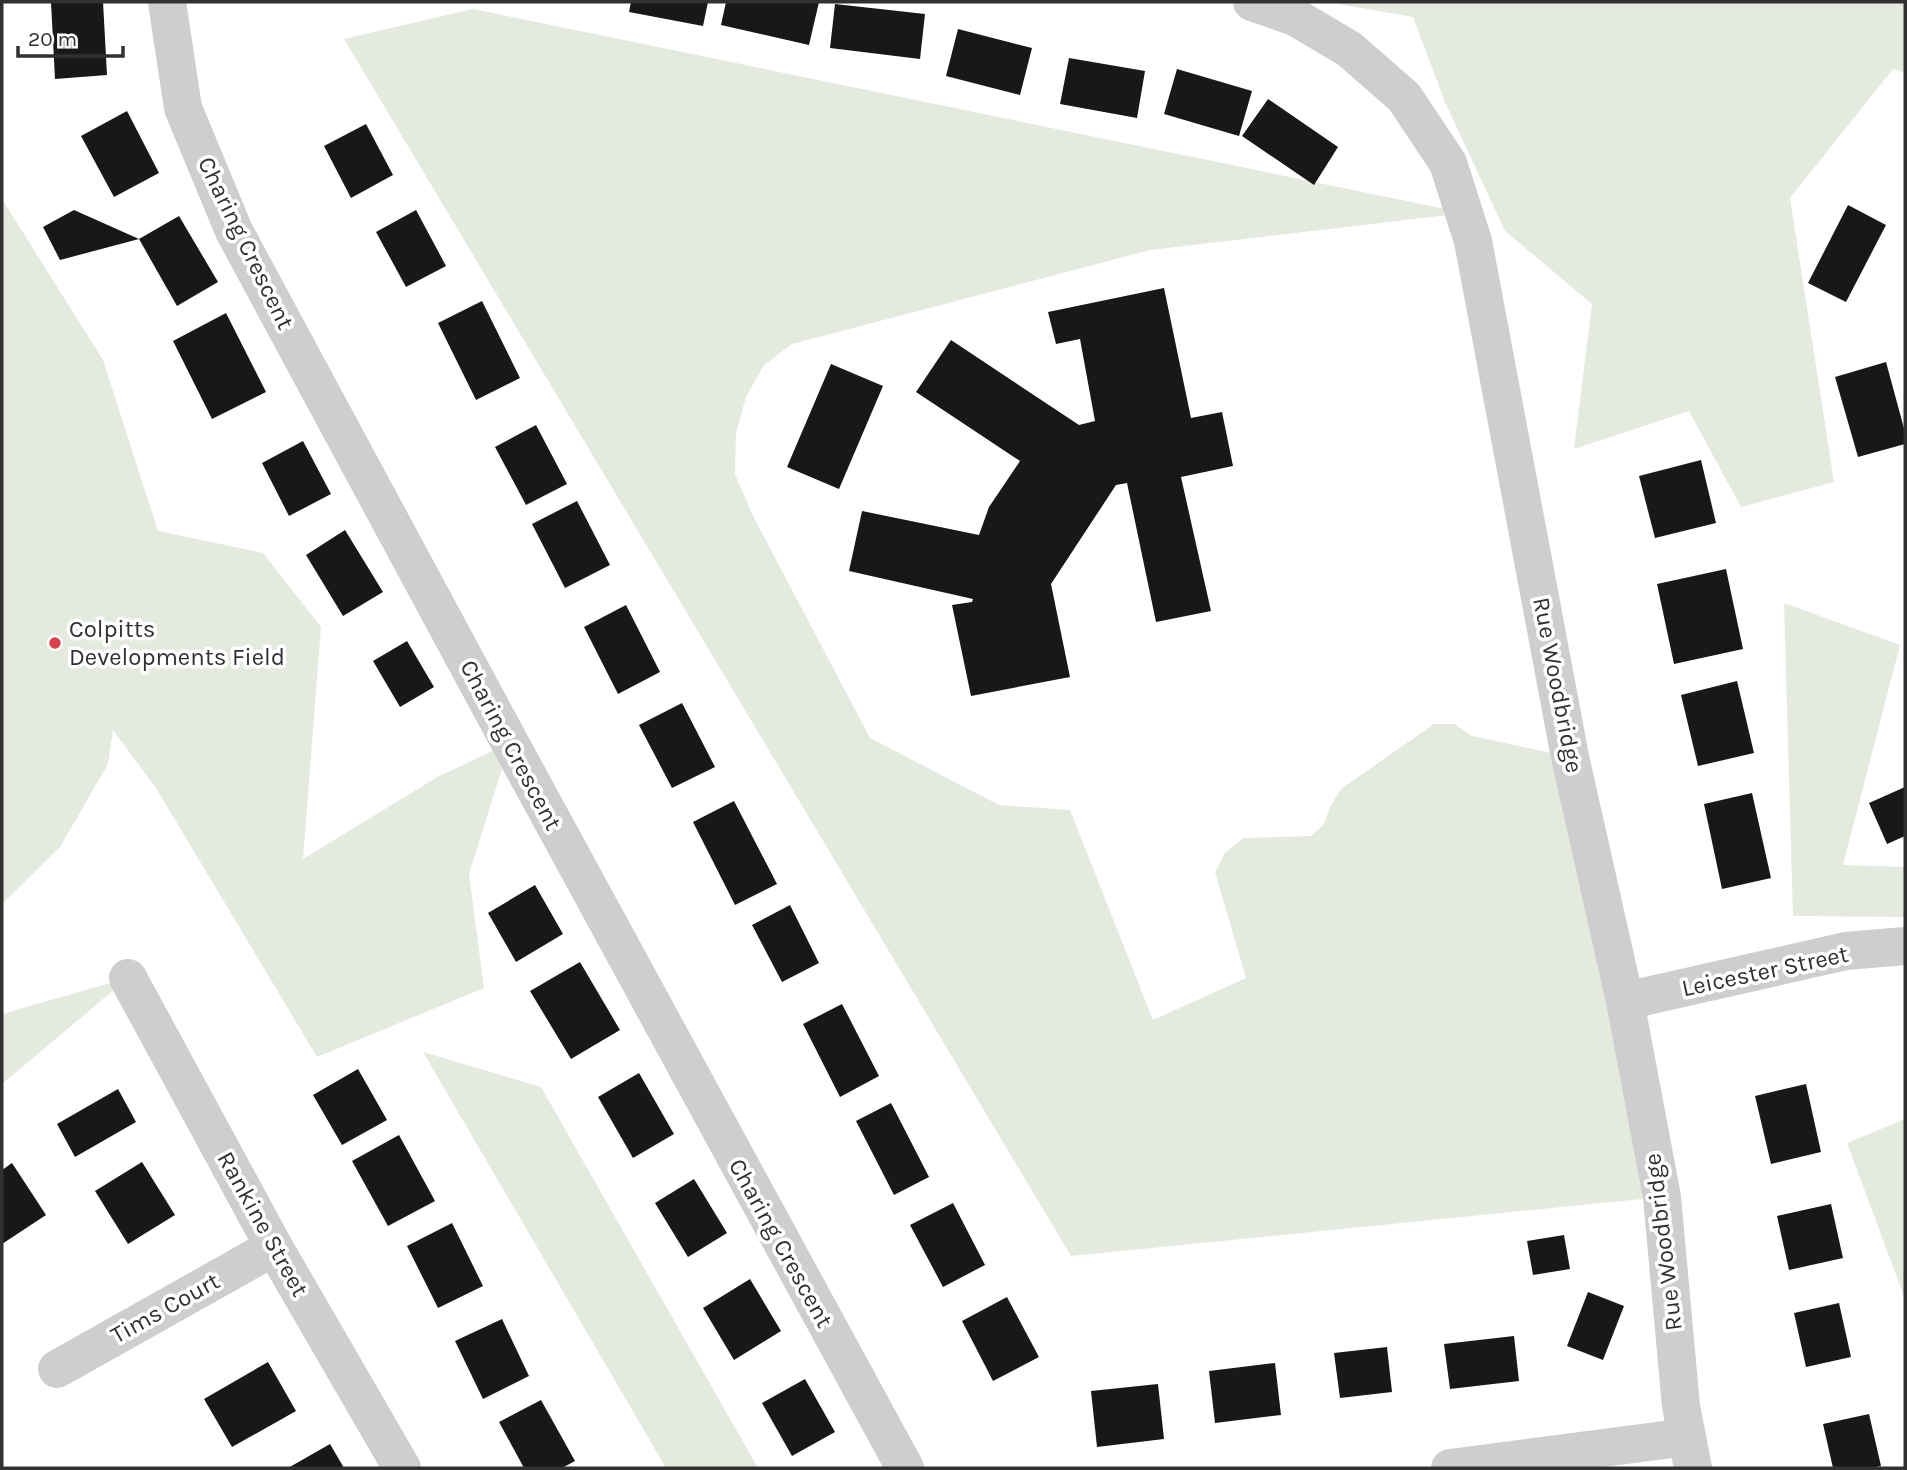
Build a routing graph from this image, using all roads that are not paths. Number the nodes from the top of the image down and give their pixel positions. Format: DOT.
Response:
graph roads {
  1 [pos="167,2"];
  2 [pos="1252,2"];
  3 [pos="1905,946"];
  4 [pos="128,978"];
  5 [pos="1625,1001"];
  6 [pos="274,1247"];
  7 [pos="57,1369"];
  8 [pos="1690,1453"];
  9 [pos="402,1468"];
  10 [pos="905,1468"];
  11 [pos="1450,1468"];
  1 -- 10 [label="street, Charing Crescent"];
  2 -- 5 [label="street, Rue Woodbridge"];
  3 -- 5 [label="street, Leicester Street"];
  4 -- 6 [label="street, Rankine Street"];
  5 -- 8 [label="street, Rue Woodbridge"];
  6 -- 7 [label="street, Tims Court"];
  6 -- 9 [label="street, Rankine Street"];
  8 -- 11 [label="street"];
}
